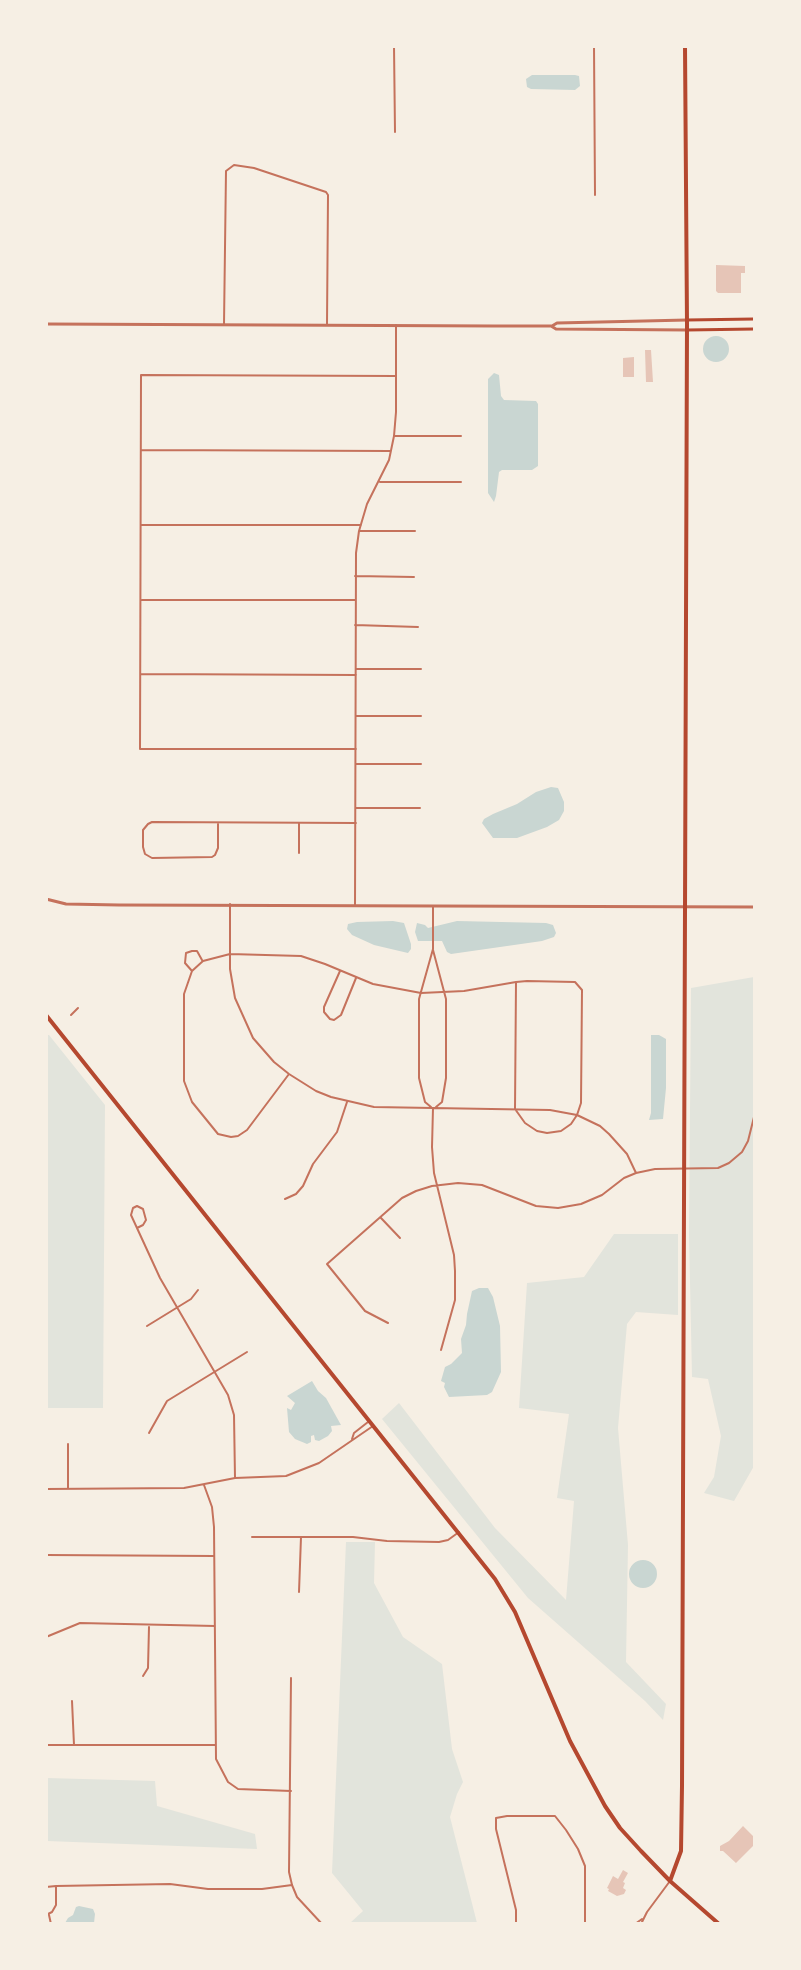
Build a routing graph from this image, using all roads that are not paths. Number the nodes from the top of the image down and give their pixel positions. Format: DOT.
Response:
graph roads {
  1 [pos="394,46"];
  2 [pos="594,46"];
  3 [pos="686,46"];
  4 [pos="394,132"];
  5 [pos="595,195"];
  6 [pos="754,319"];
  7 [pos="687,320"];
  8 [pos="46,324"];
  9 [pos="224,324"];
  10 [pos="327,324"];
  11 [pos="396,325"];
  12 [pos="551,326"];
  13 [pos="754,329"];
  14 [pos="687,330"];
  15 [pos="396,376"];
  16 [pos="394,436"];
  17 [pos="461,436"];
  18 [pos="141,450"];
  19 [pos="392,451"];
  20 [pos="380,482"];
  21 [pos="461,482"];
  22 [pos="141,525"];
  23 [pos="361,525"];
  24 [pos="359,531"];
  25 [pos="415,531"];
  26 [pos="355,576"];
  27 [pos="414,577"];
  28 [pos="141,600"];
  29 [pos="355,600"];
  30 [pos="356,625"];
  31 [pos="418,627"];
  32 [pos="356,669"];
  33 [pos="421,669"];
  34 [pos="141,674"];
  35 [pos="356,675"];
  36 [pos="356,716"];
  37 [pos="421,716"];
  38 [pos="356,749"];
  39 [pos="356,764"];
  40 [pos="421,764"];
  41 [pos="356,808"];
  42 [pos="420,808"];
  43 [pos="218,823"];
  44 [pos="299,823"];
  45 [pos="356,823"];
  46 [pos="299,853"];
  47 [pos="46,899"];
  48 [pos="231,904"];
  49 [pos="355,905"];
  50 [pos="433,906"];
  51 [pos="686,906"];
  52 [pos="754,907"];
  53 [pos="433,949"];
  54 [pos="230,954"];
  55 [pos="203,961"];
  56 [pos="192,971"];
  57 [pos="340,971"];
  58 [pos="356,978"];
  59 [pos="516,982"];
  60 [pos="421,993"];
  61 [pos="444,993"];
  62 [pos="78,1008"];
  63 [pos="46,1015"];
  64 [pos="71,1015"];
  65 [pos="289,1074"];
  66 [pos="347,1102"];
  67 [pos="433,1108"];
  68 [pos="515,1109"];
  69 [pos="577,1115"];
  70 [pos="754,1117"];
  71 [pos="684,1168"];
  72 [pos="636,1173"];
  73 [pos="437,1185"];
  74 [pos="285,1199"];
  75 [pos="380,1217"];
  76 [pos="136,1228"];
  77 [pos="400,1238"];
  78 [pos="198,1290"];
  79 [pos="176,1309"];
  80 [pos="388,1323"];
  81 [pos="147,1326"];
  82 [pos="441,1350"];
  83 [pos="247,1352"];
  84 [pos="215,1371"];
  85 [pos="370,1420"];
  86 [pos="374,1425"];
  87 [pos="149,1433"];
  88 [pos="352,1439"];
  89 [pos="68,1444"];
  90 [pos="235,1478"];
  91 [pos="204,1485"];
  92 [pos="46,1489"];
  93 [pos="68,1489"];
  94 [pos="459,1532"];
  95 [pos="252,1537"];
  96 [pos="301,1537"];
  97 [pos="46,1555"];
  98 [pos="214,1556"];
  99 [pos="299,1592"];
  100 [pos="149,1626"];
  101 [pos="215,1626"];
  102 [pos="46,1637"];
  103 [pos="143,1676"];
  104 [pos="291,1678"];
  105 [pos="72,1701"];
  106 [pos="46,1745"];
  107 [pos="74,1745"];
  108 [pos="216,1745"];
  109 [pos="291,1791"];
  110 [pos="670,1881"];
  111 [pos="292,1885"];
  112 [pos="56,1886"];
  113 [pos="46,1887"];
  114 [pos="48,1915"];
  115 [pos="642,1919"];
  116 [pos="51,1923"];
  117 [pos="322,1923"];
  118 [pos="516,1923"];
  119 [pos="585,1923"];
  120 [pos="635,1923"];
  121 [pos="641,1923"];
  122 [pos="719,1923"];
  1 -- 4 [label="street"];
  2 -- 5 [label="street"];
  3 -- 7 [label="main road"];
  6 -- 7 [label="main road"];
  7 -- 12 [label="street"];
  7 -- 14 [label="main road"];
  8 -- 9 [label="street"];
  9 -- 10 [label="street"];
  9 -- 10 [label="street"];
  10 -- 11 [label="street"];
  11 -- 12 [label="street"];
  11 -- 15 [label="street"];
  12 -- 14 [label="street"];
  13 -- 14 [label="main road"];
  14 -- 51 [label="main road"];
  15 -- 16 [label="street"];
  15 -- 18 [label="street"];
  16 -- 17 [label="street"];
  16 -- 19 [label="street"];
  18 -- 19 [label="street"];
  18 -- 22 [label="street"];
  19 -- 20 [label="street"];
  20 -- 21 [label="street"];
  20 -- 23 [label="street"];
  22 -- 23 [label="street"];
  22 -- 28 [label="street"];
  23 -- 24 [label="street"];
  24 -- 25 [label="street"];
  24 -- 26 [label="street"];
  26 -- 27 [label="street"];
  26 -- 29 [label="street"];
  28 -- 29 [label="street"];
  28 -- 34 [label="street"];
  29 -- 30 [label="street"];
  30 -- 31 [label="street"];
  30 -- 32 [label="street"];
  32 -- 33 [label="street"];
  32 -- 35 [label="street"];
  34 -- 35 [label="street"];
  34 -- 38 [label="street"];
  35 -- 36 [label="street"];
  36 -- 37 [label="street"];
  36 -- 38 [label="street"];
  38 -- 39 [label="street"];
  39 -- 40 [label="street"];
  39 -- 41 [label="street"];
  41 -- 42 [label="street"];
  41 -- 45 [label="street"];
  43 -- 43 [label="street"];
  43 -- 44 [label="street"];
  44 -- 45 [label="street"];
  44 -- 46 [label="street"];
  45 -- 49 [label="street"];
  47 -- 48 [label="street"];
  48 -- 49 [label="street"];
  48 -- 54 [label="street"];
  49 -- 50 [label="street"];
  50 -- 51 [label="street"];
  50 -- 53 [label="street"];
  51 -- 52 [label="street"];
  51 -- 71 [label="main road"];
  53 -- 60 [label="street"];
  53 -- 61 [label="street"];
  54 -- 55 [label="street"];
  54 -- 57 [label="street"];
  54 -- 65 [label="street"];
  55 -- 56 [label="street"];
  55 -- 56 [label="street"];
  56 -- 65 [label="street"];
  57 -- 58 [label="street"];
  57 -- 58 [label="street"];
  58 -- 60 [label="street"];
  59 -- 61 [label="street"];
  59 -- 68 [label="street"];
  59 -- 69 [label="street"];
  60 -- 61 [label="street"];
  60 -- 67 [label="street"];
  61 -- 67 [label="street"];
  62 -- 64 [label="street"];
  63 -- 85 [label="main road"];
  65 -- 66 [label="street"];
  66 -- 67 [label="street"];
  66 -- 74 [label="street"];
  67 -- 68 [label="street"];
  67 -- 73 [label="street"];
  68 -- 69 [label="street"];
  68 -- 69 [label="street"];
  69 -- 72 [label="street"];
  70 -- 71 [label="street"];
  71 -- 72 [label="street"];
  71 -- 110 [label="main road"];
  72 -- 73 [label="street"];
  73 -- 75 [label="street"];
  73 -- 82 [label="street"];
  75 -- 77 [label="street"];
  75 -- 80 [label="street"];
  76 -- 76 [label="street"];
  76 -- 79 [label="street"];
  78 -- 79 [label="street"];
  79 -- 81 [label="street"];
  79 -- 84 [label="street"];
  83 -- 84 [label="street"];
  84 -- 87 [label="street"];
  84 -- 90 [label="street"];
  85 -- 86 [label="main road"];
  85 -- 88 [label="street"];
  86 -- 88 [label="street"];
  86 -- 94 [label="main road"];
  88 -- 90 [label="street"];
  89 -- 93 [label="street"];
  90 -- 91 [label="street"];
  91 -- 93 [label="street"];
  91 -- 98 [label="street"];
  92 -- 93 [label="street"];
  94 -- 96 [label="street"];
  94 -- 110 [label="main road"];
  95 -- 96 [label="street"];
  96 -- 99 [label="street"];
  97 -- 98 [label="street"];
  98 -- 101 [label="street"];
  100 -- 101 [label="street"];
  100 -- 102 [label="street"];
  100 -- 103 [label="street"];
  101 -- 108 [label="street"];
  104 -- 109 [label="street"];
  105 -- 107 [label="street"];
  106 -- 107 [label="street"];
  107 -- 108 [label="street"];
  108 -- 109 [label="street"];
  109 -- 111 [label="street"];
  110 -- 115 [label="street"];
  110 -- 122 [label="main road"];
  111 -- 112 [label="street"];
  111 -- 117 [label="street"];
  112 -- 113 [label="street"];
  112 -- 114 [label="street"];
  114 -- 116 [label="street"];
  115 -- 120 [label="street"];
  115 -- 121 [label="street"];
  118 -- 119 [label="street"];
}
